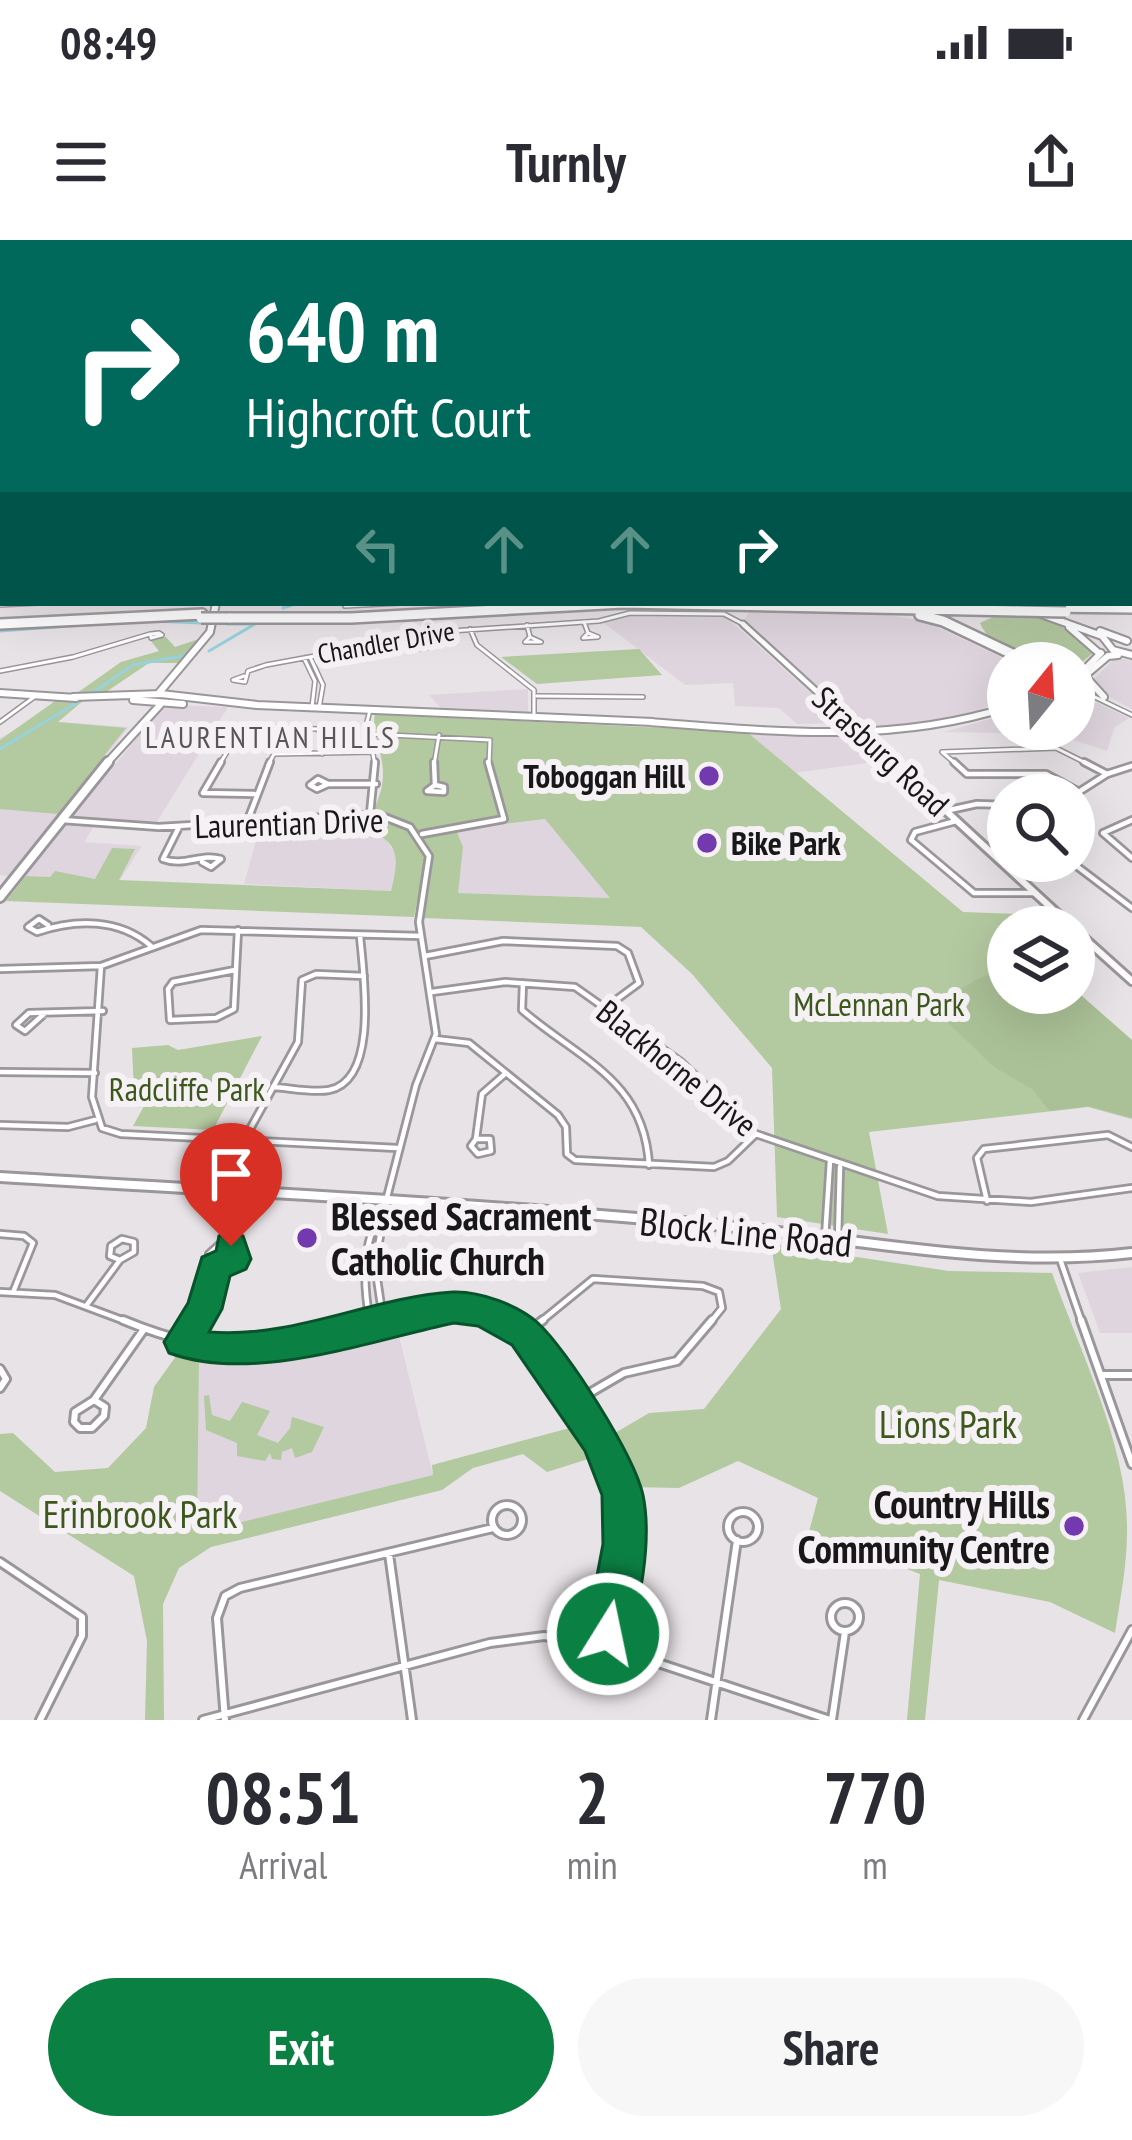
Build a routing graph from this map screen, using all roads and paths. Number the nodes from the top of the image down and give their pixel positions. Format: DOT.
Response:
graph roads {
  1 [pos="215,606"];
  2 [pos="477,606"];
  3 [pos="565,606"];
  4 [pos="743,606"];
  5 [pos="1017,606"];
  6 [pos="823,608"];
  7 [pos="1022,609"];
  8 [pos="1132,609"];
  9 [pos="1048,612"];
  10 [pos="229,616"];
  11 [pos="584,622"];
  12 [pos="743,624"];
  13 [pos="527,625"];
  14 [pos="0,626"];
  15 [pos="470,629"];
  16 [pos="149,634"];
  17 [pos="588,634"];
  18 [pos="530,637"];
  19 [pos="415,638"];
  20 [pos="1130,641"];
  21 [pos="987,642"];
  22 [pos="994,642"];
  23 [pos="419,644"];
  24 [pos="1110,644"];
  25 [pos="1100,654"];
  26 [pos="1129,655"];
  27 [pos="307,658"];
  28 [pos="1095,659"];
  29 [pos="1095,668"];
  30 [pos="0,671"];
  31 [pos="176,676"];
  32 [pos="244,676"];
  33 [pos="1095,692"];
  34 [pos="0,693"];
  35 [pos="1095,693"];
  36 [pos="37,695"];
  37 [pos="536,696"];
  38 [pos="73,697"];
  39 [pos="643,697"];
  40 [pos="1104,697"];
  41 [pos="149,700"];
  42 [pos="165,700"];
  43 [pos="1114,705"];
  44 [pos="315,708"];
  45 [pos="370,710"];
  46 [pos="0,714"];
  47 [pos="987,715"];
  48 [pos="1132,715"];
  49 [pos="10,716"];
  50 [pos="534,718"];
  51 [pos="141,721"];
  52 [pos="0,722"];
  53 [pos="859,731"];
  54 [pos="370,734"];
  55 [pos="440,735"];
  56 [pos="374,752"];
  57 [pos="322,754"];
  58 [pos="1132,766"];
  59 [pos="1107,773"];
  60 [pos="987,774"];
  61 [pos="1095,781"];
  62 [pos="328,784"];
  63 [pos="376,784"];
  64 [pos="435,785"];
  65 [pos="254,794"];
  66 [pos="987,804"];
  67 [pos="945,811"];
  68 [pos="370,814"];
  69 [pos="62,820"];
  70 [pos="1132,820"];
  71 [pos="956,821"];
  72 [pos="247,822"];
  73 [pos="179,826"];
  74 [pos="419,835"];
  75 [pos="1132,858"];
  76 [pos="202,862"];
  77 [pos="1095,880"];
  78 [pos="1035,893"];
  79 [pos="0,897"];
  80 [pos="1049,906"];
  81 [pos="1132,908"];
  82 [pos="48,925"];
  83 [pos="238,930"];
  84 [pos="360,936"];
  85 [pos="421,936"];
  86 [pos="151,946"];
  87 [pos="1095,947"];
  88 [pos="425,956"];
  89 [pos="101,966"];
  90 [pos="0,969"];
  91 [pos="235,970"];
  92 [pos="364,976"];
  93 [pos="1130,978"];
  94 [pos="524,983"];
  95 [pos="432,992"];
  96 [pos="605,1008"];
  97 [pos="103,1011"];
  98 [pos="45,1013"];
  99 [pos="435,1039"];
  100 [pos="0,1072"];
  101 [pos="95,1073"];
  102 [pos="506,1073"];
  103 [pos="273,1087"];
  104 [pos="94,1120"];
  105 [pos="0,1125"];
  106 [pos="756,1134"];
  107 [pos="476,1138"];
  108 [pos="244,1140"];
  109 [pos="1132,1147"];
  110 [pos="398,1148"];
  111 [pos="830,1161"];
  112 [pos="840,1165"];
  113 [pos="649,1166"];
  114 [pos="0,1177"];
  115 [pos="1132,1188"];
  116 [pos="386,1201"];
  117 [pos="987,1202"];
  118 [pos="0,1234"];
  119 [pos="826,1238"];
  120 [pos="838,1240"];
  121 [pos="1132,1253"];
  122 [pos="120,1260"];
  123 [pos="1061,1262"];
  124 [pos="214,1267"];
  125 [pos="14,1290"];
  126 [pos="0,1292"];
  127 [pos="86,1306"];
  128 [pos="383,1319"];
  129 [pos="370,1322"];
  130 [pos="144,1329"];
  131 [pos="525,1334"];
  132 [pos="182,1342"];
  133 [pos="0,1369"];
  134 [pos="1102,1375"];
  135 [pos="1132,1375"];
  136 [pos="0,1388"];
  137 [pos="94,1400"];
  138 [pos="575,1401"];
  139 [pos="1131,1458"];
  140 [pos="493,1528"];
  141 [pos="736,1540"];
  142 [pos="389,1554"];
  143 [pos="0,1562"];
  144 [pos="1132,1630"];
  145 [pos="845,1632"];
  146 [pos="607,1646"];
  147 [pos="404,1666"];
  148 [pos="717,1684"];
  149 [pos="225,1717"];
  150 [pos="40,1720"];
  151 [pos="203,1720"];
  152 [pos="412,1720"];
  153 [pos="711,1720"];
  154 [pos="831,1720"];
  155 [pos="1083,1720"];
  1 -- 31 [label="main road"];
  2 -- 10 [label="highway"];
  3 -- 10 [label="highway"];
  4 -- 6 [label="highway"];
  5 -- 9 [label="highway, bridge"];
  6 -- 7 [label="highway"];
  6 -- 21 [label="highway"];
  7 -- 9 [label="highway, bridge"];
  7 -- 20 [label="main road"];
  7 -- 22 [label="highway"];
  8 -- 9 [label="highway"];
  8 -- 9 [label="highway, bridge"];
  9 -- 24 [label="main road"];
  9 -- 25 [label="main road"];
  10 -- 14 [label="highway, bridge"];
  11 -- 12 [label="street, Chandler Drive"];
  11 -- 13 [label="street, Chandler Drive"];
  11 -- 17 [label="street"];
  12 -- 53 [label="street, Strasburg Road"];
  13 -- 15 [label="street, Chandler Drive"];
  13 -- 18 [label="street"];
  15 -- 19 [label="street, Chandler Drive"];
  15 -- 37 [label="street"];
  16 -- 30 [label="street"];
  19 -- 23 [label="street"];
  19 -- 27 [label="street, Chandler Drive"];
  20 -- 24 [label="main road"];
  24 -- 25 [label="main road"];
  24 -- 26 [label="main road"];
  25 -- 28 [label="main road"];
  26 -- 29 [label="main road"];
  27 -- 32 [label="street, Chandler Drive"];
  27 -- 44 [label="street"];
  31 -- 41 [label="main road"];
  31 -- 41 [label="main road"];
  31 -- 42 [label="main road"];
  33 -- 40 [label="main road"];
  34 -- 36 [label="main road"];
  35 -- 43 [label="street"];
  36 -- 38 [label="main road"];
  36 -- 49 [label="street"];
  37 -- 39 [label="street"];
  37 -- 50 [label="street"];
  38 -- 41 [label="main road"];
  38 -- 41 [label="main road"];
  40 -- 43 [label="street"];
  41 -- 42 [label="main road"];
  41 -- 42 [label="main road"];
  41 -- 51 [label="main road"];
  42 -- 44 [label="main road"];
  42 -- 51 [label="main road"];
  43 -- 48 [label="street"];
  44 -- 45 [label="main road"];
  45 -- 50 [label="main road"];
  45 -- 54 [label="street"];
  46 -- 49 [label="street"];
  47 -- 53 [label="main road"];
  49 -- 52 [label="street"];
  50 -- 53 [label="main road"];
  51 -- 69 [label="main road"];
  53 -- 67 [label="street, Strasburg Road"];
  54 -- 55 [label="street"];
  54 -- 56 [label="street"];
  55 -- 64 [label="street"];
  55 -- 74 [label="street"];
  56 -- 57 [label="street"];
  56 -- 63 [label="street"];
  57 -- 65 [label="street"];
  57 -- 65 [label="street"];
  58 -- 59 [label="street"];
  59 -- 60 [label="street"];
  59 -- 61 [label="street"];
  62 -- 63 [label="street"];
  63 -- 68 [label="street"];
  65 -- 72 [label="street"];
  66 -- 67 [label="street"];
  67 -- 71 [label="street, Strasburg Road"];
  68 -- 72 [label="street, Laurentian Drive"];
  68 -- 74 [label="street, Laurentian Drive"];
  69 -- 73 [label="street, Laurentian Drive"];
  69 -- 79 [label="main road"];
  70 -- 75 [label="street"];
  71 -- 78 [label="street, Strasburg Road"];
  71 -- 78 [label="street"];
  72 -- 73 [label="street, Laurentian Drive"];
  73 -- 76 [label="street"];
  74 -- 85 [label="street, Laurentian Drive"];
  77 -- 81 [label="street"];
  78 -- 80 [label="street, Strasburg Road"];
  82 -- 86 [label="street"];
  83 -- 84 [label="street"];
  83 -- 86 [label="street"];
  83 -- 91 [label="street"];
  84 -- 85 [label="street"];
  84 -- 92 [label="street"];
  85 -- 88 [label="street, Laurentian Drive"];
  86 -- 89 [label="street"];
  87 -- 93 [label="street, Strasburg Road"];
  88 -- 95 [label="street, Laurentian Drive"];
  88 -- 96 [label="street"];
  89 -- 90 [label="street"];
  89 -- 97 [label="street"];
  91 -- 91 [label="street"];
  92 -- 103 [label="street"];
  92 -- 103 [label="street"];
  94 -- 95 [label="street, Blackhorne Drive"];
  94 -- 96 [label="street, Blackhorne Drive"];
  94 -- 113 [label="street"];
  95 -- 99 [label="street, Laurentian Drive"];
  96 -- 106 [label="street, Blackhorne Drive"];
  97 -- 98 [label="street"];
  97 -- 101 [label="street"];
  99 -- 102 [label="street"];
  99 -- 110 [label="street, Laurentian Drive"];
  100 -- 101 [label="street"];
  101 -- 104 [label="street"];
  102 -- 107 [label="street"];
  102 -- 113 [label="street"];
  103 -- 108 [label="street"];
  104 -- 105 [label="street"];
  104 -- 108 [label="street"];
  106 -- 111 [label="street, Blackhorne Drive"];
  106 -- 113 [label="street"];
  108 -- 110 [label="street"];
  109 -- 117 [label="street"];
  110 -- 116 [label="street, Laurentian Drive"];
  111 -- 112 [label="street, Blackhorne Drive"];
  111 -- 119 [label="street"];
  112 -- 117 [label="street, Blackhorne Drive"];
  112 -- 120 [label="street"];
  114 -- 116 [label="street, Block Line Road"];
  115 -- 117 [label="street, Blackhorne Drive"];
  116 -- 119 [label="street, Block Line Road"];
  116 -- 128 [label="street, Laurentian Drive"];
  116 -- 129 [label="street, Laurentian Drive"];
  118 -- 125 [label="street"];
  119 -- 120 [label="street, Block Line Road"];
  120 -- 123 [label="street, Block Line Road"];
  121 -- 123 [label="street, Block Line Road"];
  122 -- 127 [label="street"];
  123 -- 134 [label="street"];
  124 -- 124 [label="street"];
  124 -- 132 [label="street"];
  125 -- 126 [label="street"];
  125 -- 127 [label="street"];
  127 -- 130 [label="street"];
  128 -- 129 [label="street"];
  128 -- 131 [label="street"];
  129 -- 132 [label="street"];
  130 -- 132 [label="street"];
  130 -- 137 [label="street"];
  131 -- 138 [label="street"];
  131 -- 138 [label="street"];
  133 -- 136 [label="street"];
  134 -- 135 [label="street"];
  134 -- 139 [label="street"];
  137 -- 137 [label="street"];
  138 -- 146 [label="street"];
  140 -- 140 [label="street"];
  140 -- 142 [label="street"];
  141 -- 141 [label="street"];
  141 -- 148 [label="street"];
  142 -- 147 [label="street"];
  142 -- 149 [label="street"];
  143 -- 150 [label="street"];
  144 -- 155 [label="street"];
  145 -- 145 [label="street"];
  145 -- 154 [label="street"];
  146 -- 147 [label="street"];
  146 -- 148 [label="street"];
  147 -- 149 [label="street"];
  147 -- 152 [label="street"];
  148 -- 153 [label="street"];
  148 -- 154 [label="street"];
  149 -- 151 [label="street"];
}
